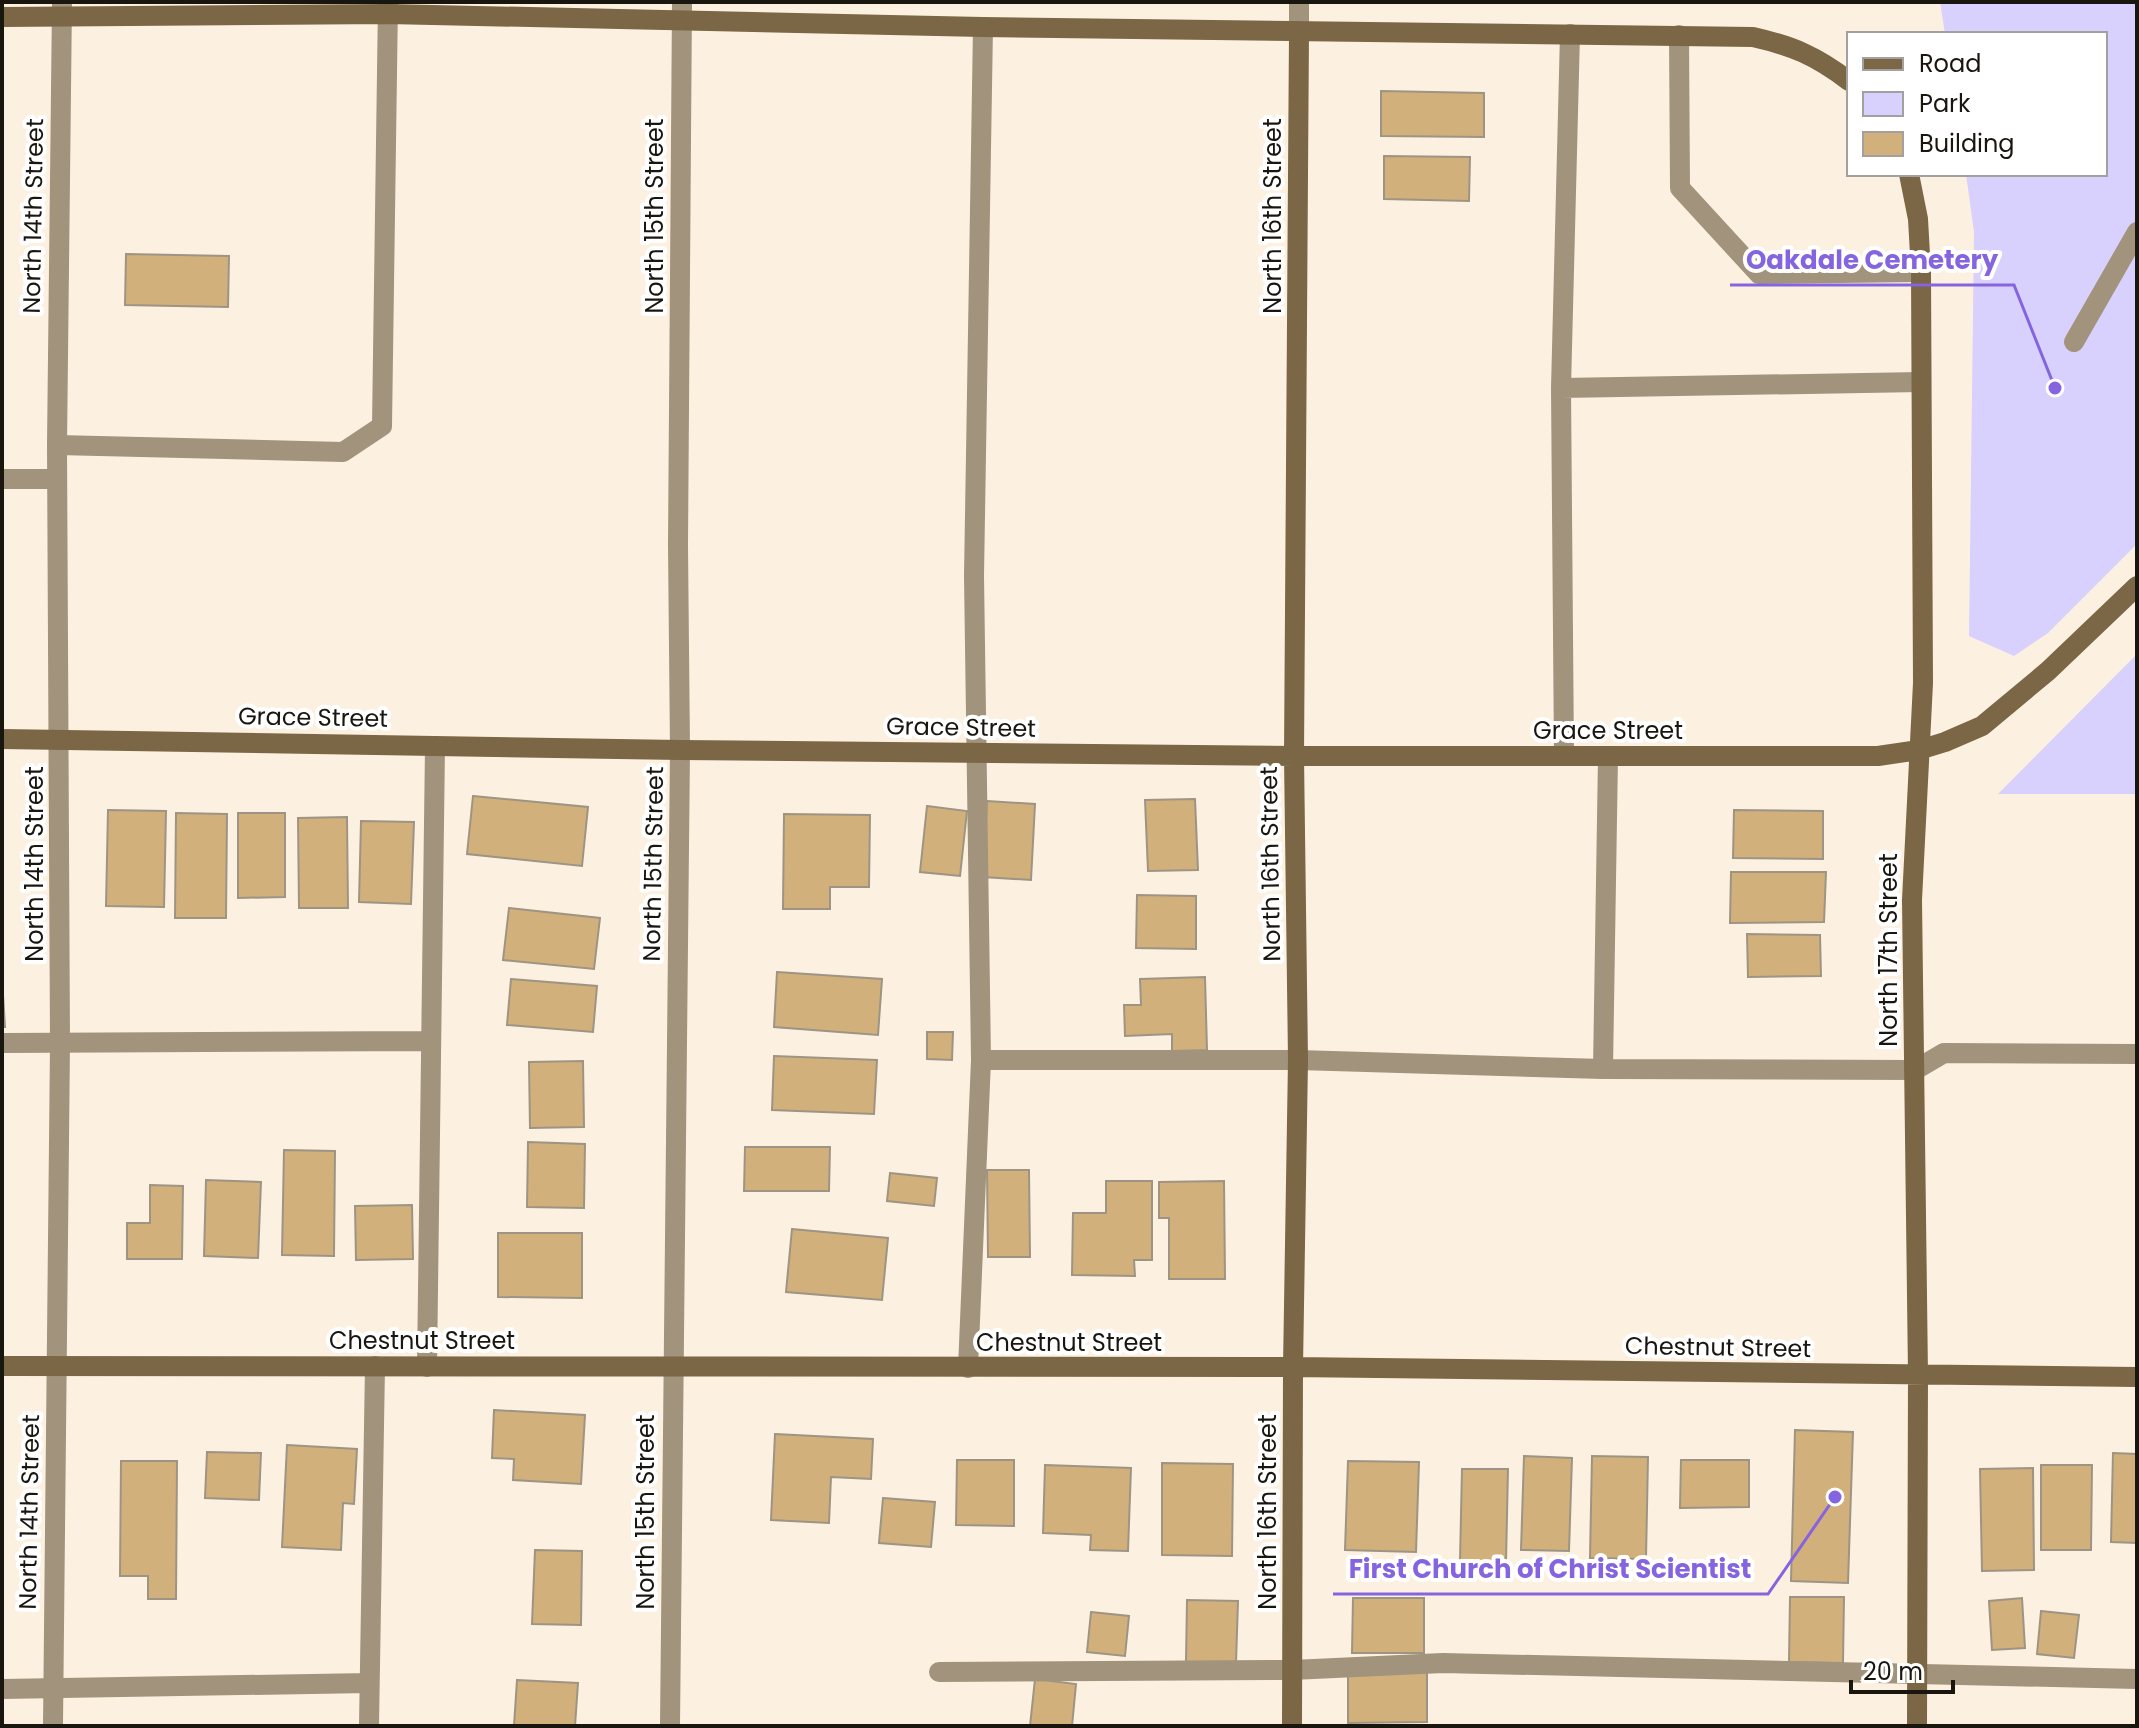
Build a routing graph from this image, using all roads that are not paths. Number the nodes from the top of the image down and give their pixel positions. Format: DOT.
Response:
graph roads {
  1 [pos="1299,2"];
  2 [pos="388,8"];
  3 [pos="62,10"];
  4 [pos="682,11"];
  5 [pos="2,17"];
  6 [pos="983,27"];
  7 [pos="1299,31"];
  8 [pos="1570,34"];
  9 [pos="1679,35"];
  10 [pos="1847,80"];
  11 [pos="1909,176"];
  12 [pos="2137,232"];
  13 [pos="1921,272"];
  14 [pos="2074,342"];
  15 [pos="1921,382"];
  16 [pos="1561,388"];
  17 [pos="57,445"];
  18 [pos="2,479"];
  19 [pos="57,479"];
  20 [pos="2137,586"];
  21 [pos="2,739"];
  22 [pos="59,739"];
  23 [pos="435,746"];
  24 [pos="680,750"];
  25 [pos="1919,750"];
  26 [pos="978,753"];
  27 [pos="1294,756"];
  28 [pos="1564,756"];
  29 [pos="1608,756"];
  30 [pos="430,1041"];
  31 [pos="2,1043"];
  32 [pos="60,1044"];
  33 [pos="2137,1054"];
  34 [pos="981,1060"];
  35 [pos="1298,1060"];
  36 [pos="1603,1069"];
  37 [pos="1915,1070"];
  38 [pos="2,1366"];
  39 [pos="57,1366"];
  40 [pos="375,1366"];
  41 [pos="672,1366"];
  42 [pos="427,1367"];
  43 [pos="1293,1367"];
  44 [pos="968,1368"];
  45 [pos="1918,1375"];
  46 [pos="2137,1377"];
  47 [pos="1292,1670"];
  48 [pos="939,1672"];
  49 [pos="1918,1674"];
  50 [pos="2137,1679"];
  51 [pos="369,1683"];
  52 [pos="2,1689"];
  53 [pos="53,1690"];
  54 [pos="53,1726"];
  55 [pos="369,1726"];
  56 [pos="670,1726"];
  57 [pos="1292,1726"];
  58 [pos="1917,1726"];
  1 -- 7 [label="street, North 16th Street"];
  2 -- 3 [label="street"];
  2 -- 4 [label="street"];
  2 -- 17 [label="street"];
  3 -- 5 [label="street"];
  3 -- 17 [label="street, North 14th Street"];
  4 -- 6 [label="street"];
  4 -- 24 [label="street, North 15th Street"];
  6 -- 7 [label="street"];
  6 -- 26 [label="street"];
  7 -- 8 [label="street"];
  7 -- 27 [label="street, North 16th Street"];
  8 -- 9 [label="street"];
  8 -- 16 [label="street"];
  9 -- 10 [label="street"];
  9 -- 13 [label="street"];
  11 -- 13 [label="street, North 17th Street"];
  12 -- 14 [label="street"];
  13 -- 15 [label="street, North 17th Street"];
  15 -- 16 [label="street"];
  15 -- 25 [label="street, North 17th Street"];
  16 -- 28 [label="street"];
  17 -- 19 [label="street, North 14th Street"];
  18 -- 19 [label="street"];
  19 -- 22 [label="street, North 14th Street"];
  20 -- 25 [label="street, Grace Street"];
  21 -- 22 [label="street, Grace Street"];
  22 -- 23 [label="street, Grace Street"];
  22 -- 32 [label="street, North 14th Street"];
  23 -- 24 [label="street, Grace Street"];
  23 -- 30 [label="street"];
  24 -- 26 [label="street, Grace Street"];
  24 -- 41 [label="street, North 15th Street"];
  25 -- 29 [label="street, Grace Street"];
  25 -- 37 [label="street, North 17th Street"];
  26 -- 27 [label="street, Grace Street"];
  26 -- 34 [label="street"];
  27 -- 28 [label="street, Grace Street"];
  27 -- 35 [label="street, North 16th Street"];
  28 -- 29 [label="street, Grace Street"];
  29 -- 36 [label="street"];
  30 -- 32 [label="street"];
  30 -- 42 [label="street"];
  31 -- 32 [label="street"];
  32 -- 39 [label="street, North 14th Street"];
  33 -- 37 [label="street"];
  34 -- 35 [label="street"];
  34 -- 44 [label="street"];
  35 -- 36 [label="street"];
  35 -- 43 [label="street, North 16th Street"];
  36 -- 37 [label="street"];
  37 -- 45 [label="street, North 17th Street"];
  38 -- 39 [label="street, Chestnut Street"];
  39 -- 40 [label="street, Chestnut Street"];
  39 -- 53 [label="street, North 14th Street"];
  40 -- 42 [label="street, Chestnut Street"];
  40 -- 51 [label="street"];
  41 -- 42 [label="street, Chestnut Street"];
  41 -- 44 [label="street, Chestnut Street"];
  41 -- 56 [label="street, North 15th Street"];
  43 -- 44 [label="street, Chestnut Street"];
  43 -- 45 [label="street, Chestnut Street"];
  43 -- 47 [label="street, North 16th Street"];
  45 -- 46 [label="street, Chestnut Street"];
  45 -- 49 [label="street, North 17th Street"];
  47 -- 48 [label="street"];
  47 -- 49 [label="street"];
  47 -- 57 [label="street, North 16th Street"];
  49 -- 50 [label="street"];
  49 -- 58 [label="street, North 17th Street"];
  51 -- 53 [label="street"];
  51 -- 55 [label="street"];
  52 -- 53 [label="street"];
  53 -- 54 [label="street, North 14th Street"];
}
